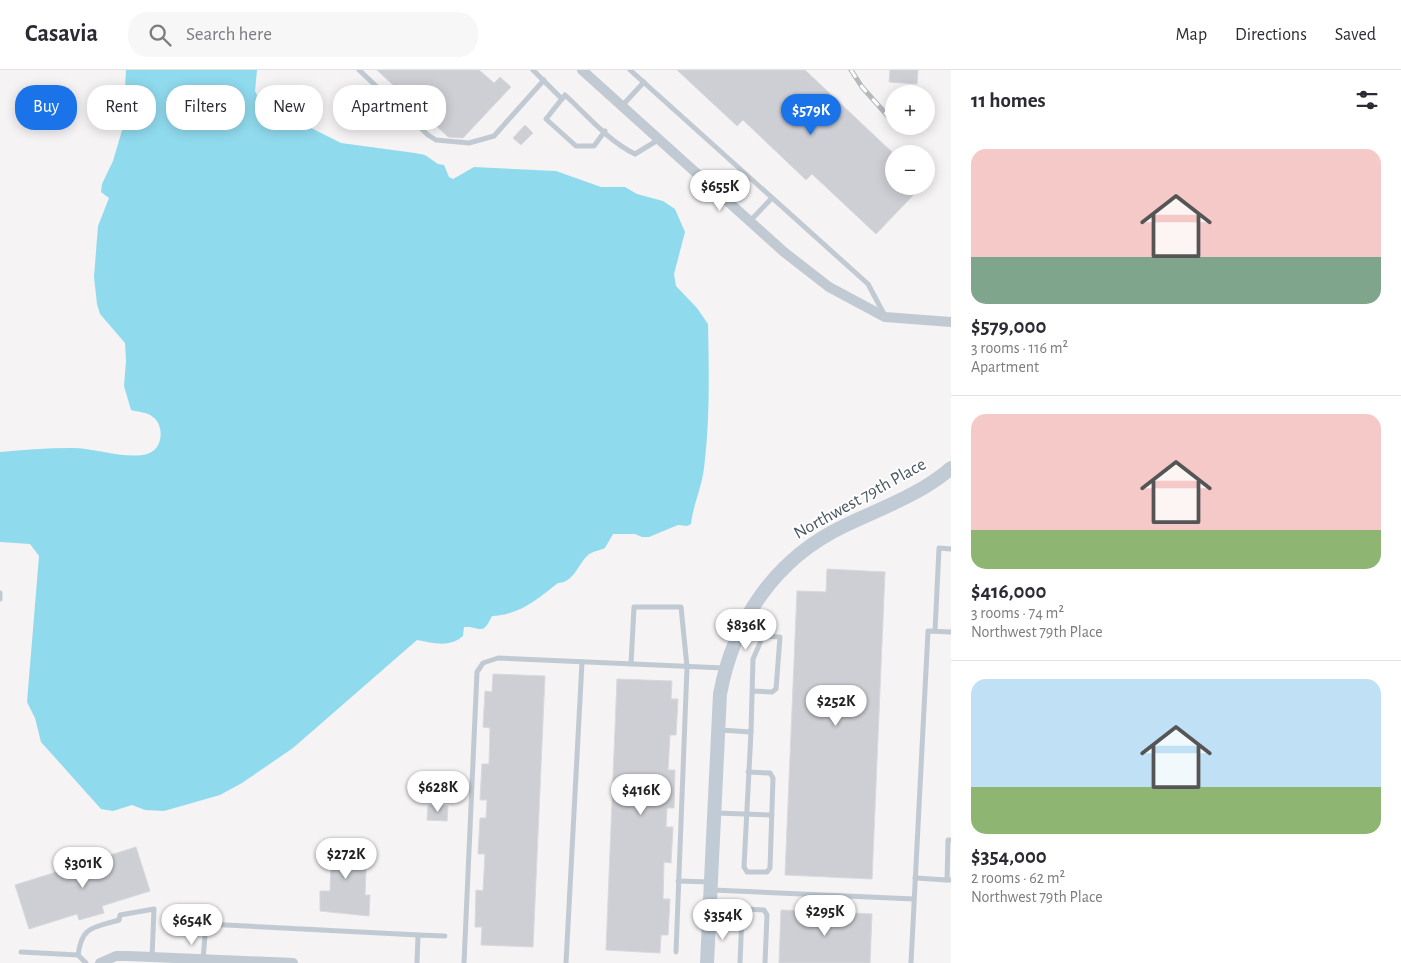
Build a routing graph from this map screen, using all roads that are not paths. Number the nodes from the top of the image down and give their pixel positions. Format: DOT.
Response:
graph roads {
  1 [pos="359,70"];
  2 [pos="533,70"];
  3 [pos="582,70"];
  4 [pos="630,70"];
  5 [pos="544,80"];
  6 [pos="644,82"];
  7 [pos="562,99"];
  8 [pos="621,107"];
  9 [pos="605,131"];
  10 [pos="658,140"];
  11 [pos="772,198"];
  12 [pos="750,222"];
  13 [pos="886,317"];
  14 [pos="951,322"];
  15 [pos="951,468"];
  16 [pos="951,549"];
  17 [pos="0,593"];
  18 [pos="0,600"];
  19 [pos="935,631"];
  20 [pos="951,632"];
  21 [pos="582,662"];
  22 [pos="631,664"];
  23 [pos="687,666"];
  24 [pos="725,668"];
  25 [pos="752,691"];
  26 [pos="717,730"];
  27 [pos="750,732"];
  28 [pos="748,772"];
  29 [pos="714,813"];
  30 [pos="746,814"];
  31 [pos="772,815"];
  32 [pos="951,840"];
  33 [pos="915,878"];
  34 [pos="949,880"];
  35 [pos="678,881"];
  36 [pos="710,886"];
  37 [pos="914,898"];
  38 [pos="418,935"];
  39 [pos="446,936"];
  40 [pos="21,952"];
  41 [pos="676,952"];
  42 [pos="78,955"];
  43 [pos="152,957"];
  44 [pos="203,959"];
  45 [pos="86,963"];
  46 [pos="100,963"];
  47 [pos="281,963"];
  48 [pos="292,963"];
  49 [pos="417,963"];
  50 [pos="464,963"];
  51 [pos="566,963"];
  52 [pos="707,963"];
  53 [pos="740,963"];
  54 [pos="765,963"];
  55 [pos="911,963"];
  1 -- 5 [label="lane"];
  2 -- 5 [label="lane"];
  3 -- 8 [label="street"];
  4 -- 6 [label="lane"];
  5 -- 7 [label="lane"];
  6 -- 8 [label="lane"];
  6 -- 11 [label="lane"];
  7 -- 9 [label="lane"];
  7 -- 9 [label="lane"];
  8 -- 10 [label="street"];
  9 -- 10 [label="lane"];
  10 -- 12 [label="street"];
  11 -- 12 [label="lane"];
  11 -- 13 [label="lane"];
  12 -- 13 [label="street"];
  13 -- 14 [label="street"];
  15 -- 24 [label="main road, Northwest 79th Place"];
  16 -- 19 [label="lane"];
  17 -- 18 [label="lane"];
  19 -- 20 [label="lane"];
  19 -- 33 [label="lane"];
  21 -- 22 [label="lane"];
  21 -- 50 [label="lane"];
  21 -- 51 [label="lane"];
  22 -- 23 [label="lane"];
  22 -- 23 [label="lane"];
  23 -- 24 [label="lane"];
  23 -- 35 [label="lane"];
  24 -- 26 [label="main road, Northwest 79th Place"];
  25 -- 25 [label="lane"];
  25 -- 27 [label="lane"];
  26 -- 27 [label="lane"];
  26 -- 29 [label="main road, Northwest 79th Place"];
  27 -- 28 [label="lane"];
  28 -- 30 [label="lane"];
  28 -- 31 [label="lane"];
  29 -- 30 [label="lane"];
  29 -- 36 [label="main road, Northwest 79th Place"];
  30 -- 31 [label="lane"];
  30 -- 31 [label="lane"];
  32 -- 34 [label="lane"];
  33 -- 34 [label="lane"];
  33 -- 37 [label="lane"];
  35 -- 36 [label="lane"];
  35 -- 41 [label="lane"];
  36 -- 37 [label="lane"];
  36 -- 52 [label="main road, Northwest 79th Place"];
  37 -- 55 [label="lane"];
  38 -- 39 [label="lane"];
  38 -- 44 [label="lane"];
  38 -- 49 [label="lane"];
  40 -- 42 [label="lane"];
  42 -- 43 [label="lane"];
  42 -- 45 [label="lane"];
  43 -- 44 [label="street"];
  43 -- 46 [label="street"];
  44 -- 47 [label="street"];
  47 -- 48 [label="street"];
  53 -- 54 [label="lane"];
}
